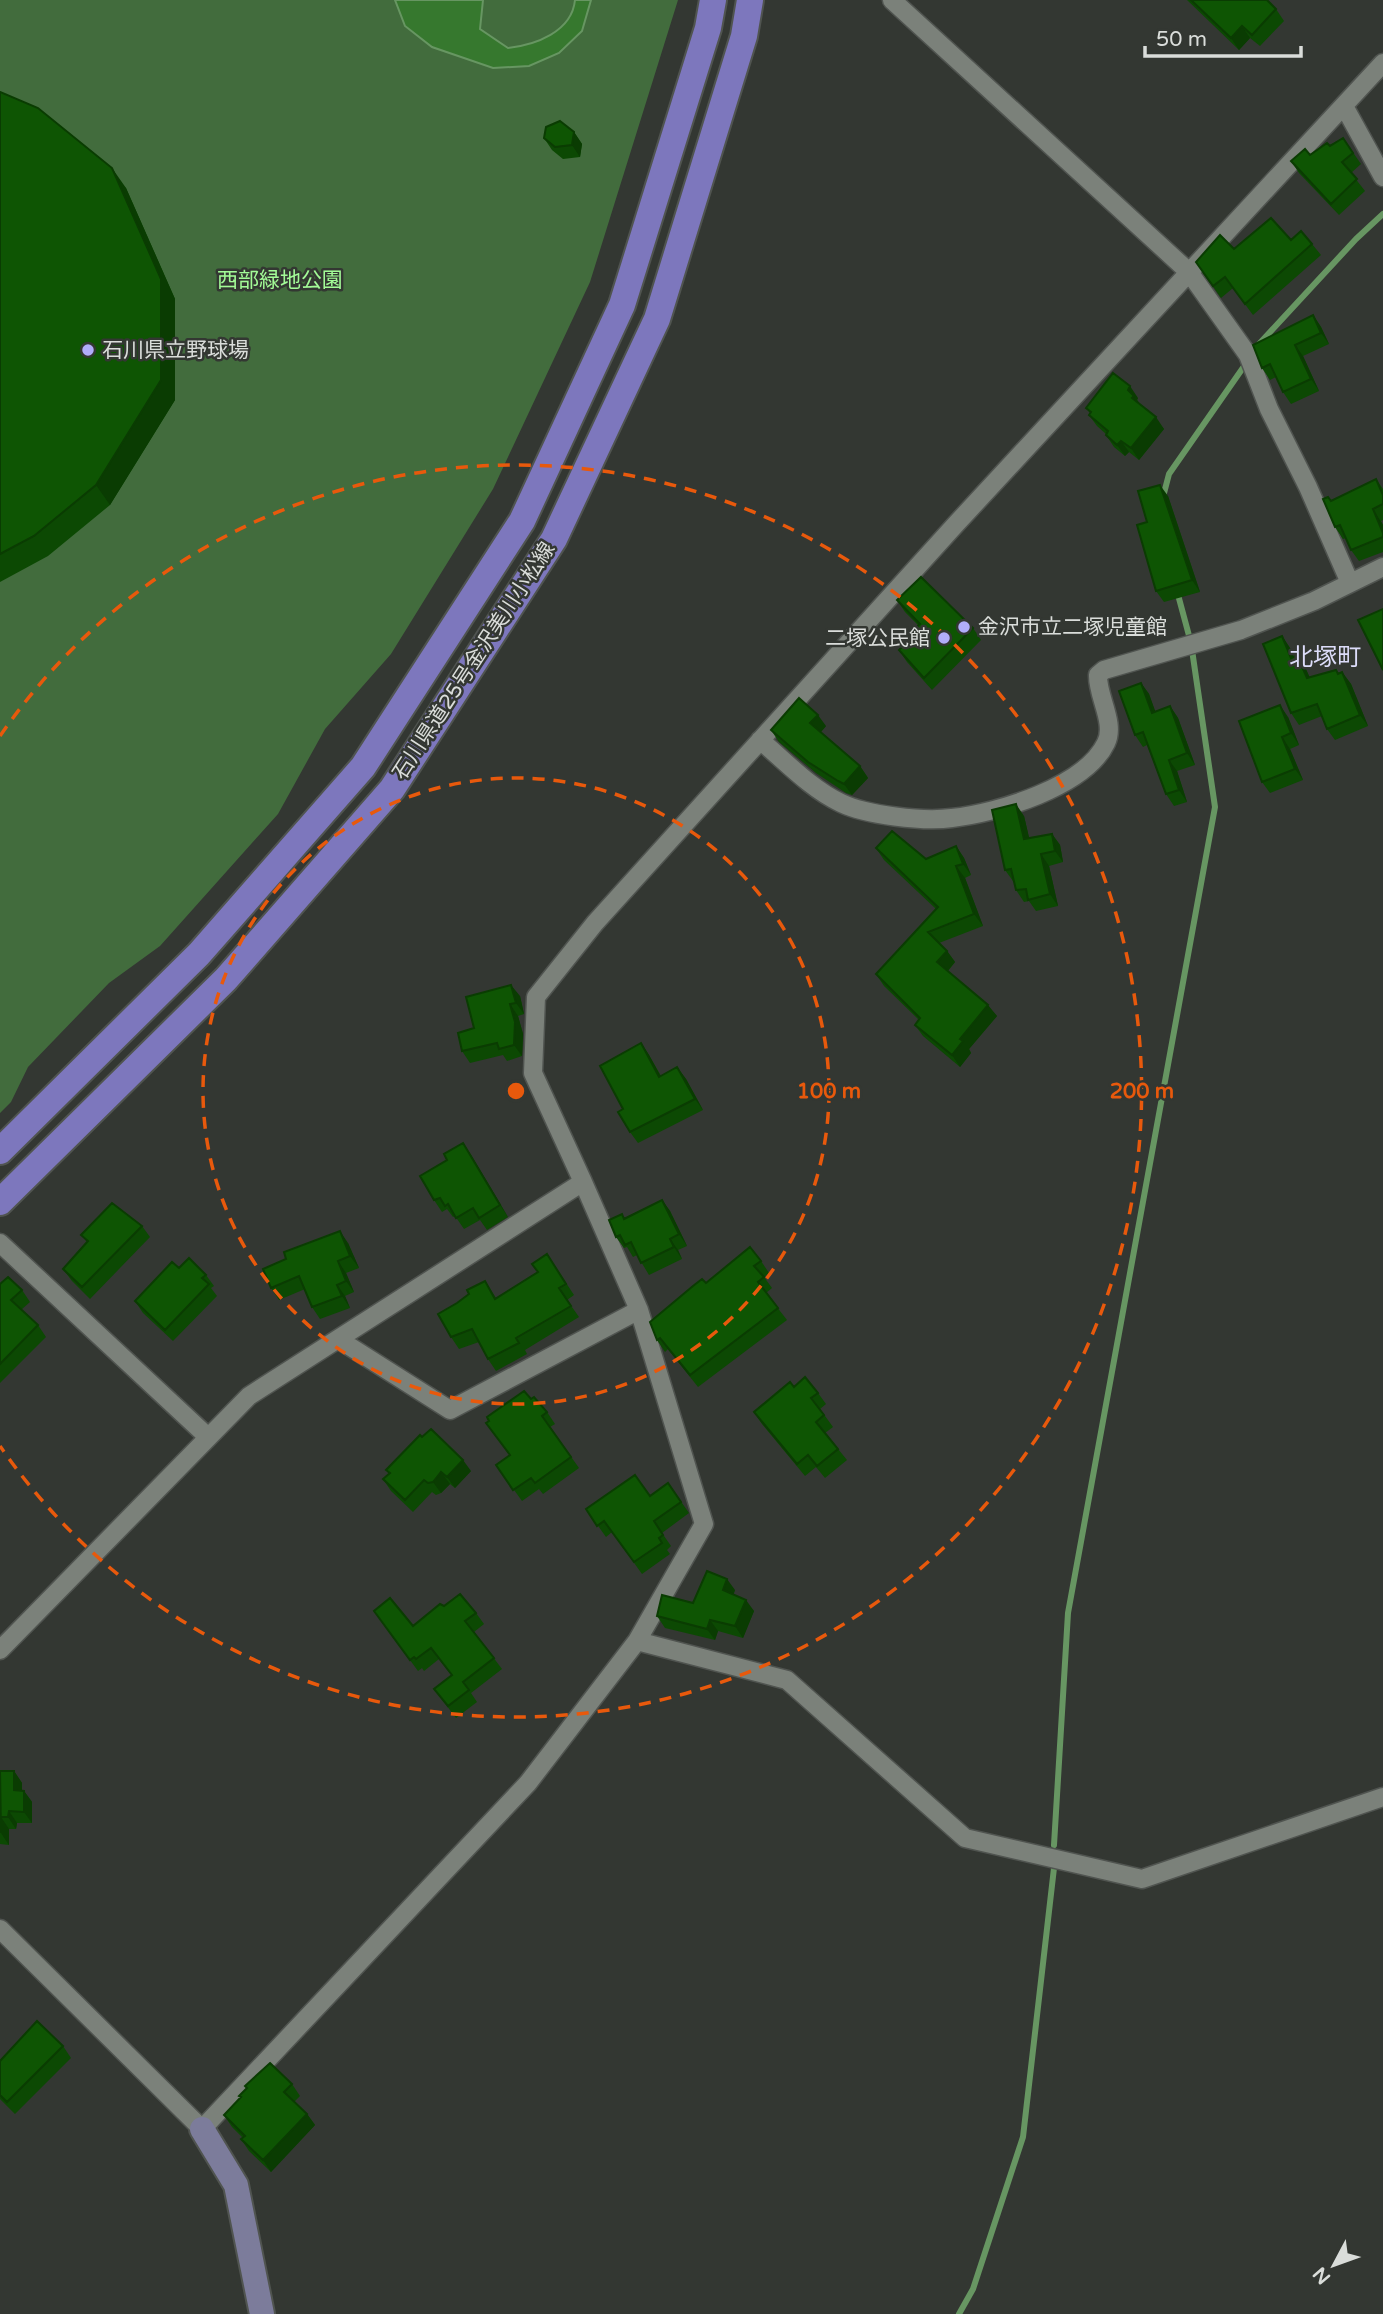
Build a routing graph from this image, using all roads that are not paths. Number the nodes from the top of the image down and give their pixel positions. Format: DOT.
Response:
graph roads {
  1 [pos="713,0"];
  2 [pos="750,0"];
  3 [pos="892,0"];
  4 [pos="1383,63"];
  5 [pos="1344,106"];
  6 [pos="1383,177"];
  7 [pos="1189,272"];
  8 [pos="1383,567"];
  9 [pos="1350,583"];
  10 [pos="760,740"];
  11 [pos="0,1151"];
  12 [pos="583,1182"];
  13 [pos="0,1202"];
  14 [pos="0,1243"];
  15 [pos="639,1310"];
  16 [pos="338,1339"];
  17 [pos="208,1437"];
  18 [pos="637,1641"];
  19 [pos="0,1650"];
  20 [pos="1383,1797"];
  21 [pos="0,1929"];
  22 [pos="202,2129"];
  23 [pos="262,2314"];
  1 -- 11 [label="main road, 石川県道25号金沢美川小松線"];
  2 -- 13 [label="main road, 石川県道25号金沢美川小松線"];
  3 -- 7 [label="street"];
  4 -- 5 [label="street"];
  5 -- 6 [label="street"];
  5 -- 7 [label="street"];
  7 -- 9 [label="street"];
  7 -- 10 [label="street"];
  8 -- 9 [label="street"];
  9 -- 10 [label="street"];
  10 -- 12 [label="street"];
  12 -- 15 [label="street"];
  12 -- 16 [label="street"];
  14 -- 17 [label="street"];
  15 -- 16 [label="street"];
  15 -- 18 [label="street"];
  16 -- 17 [label="street"];
  17 -- 19 [label="street"];
  18 -- 20 [label="street"];
  18 -- 22 [label="street"];
  21 -- 22 [label="street"];
  22 -- 23 [label="street"];
}
